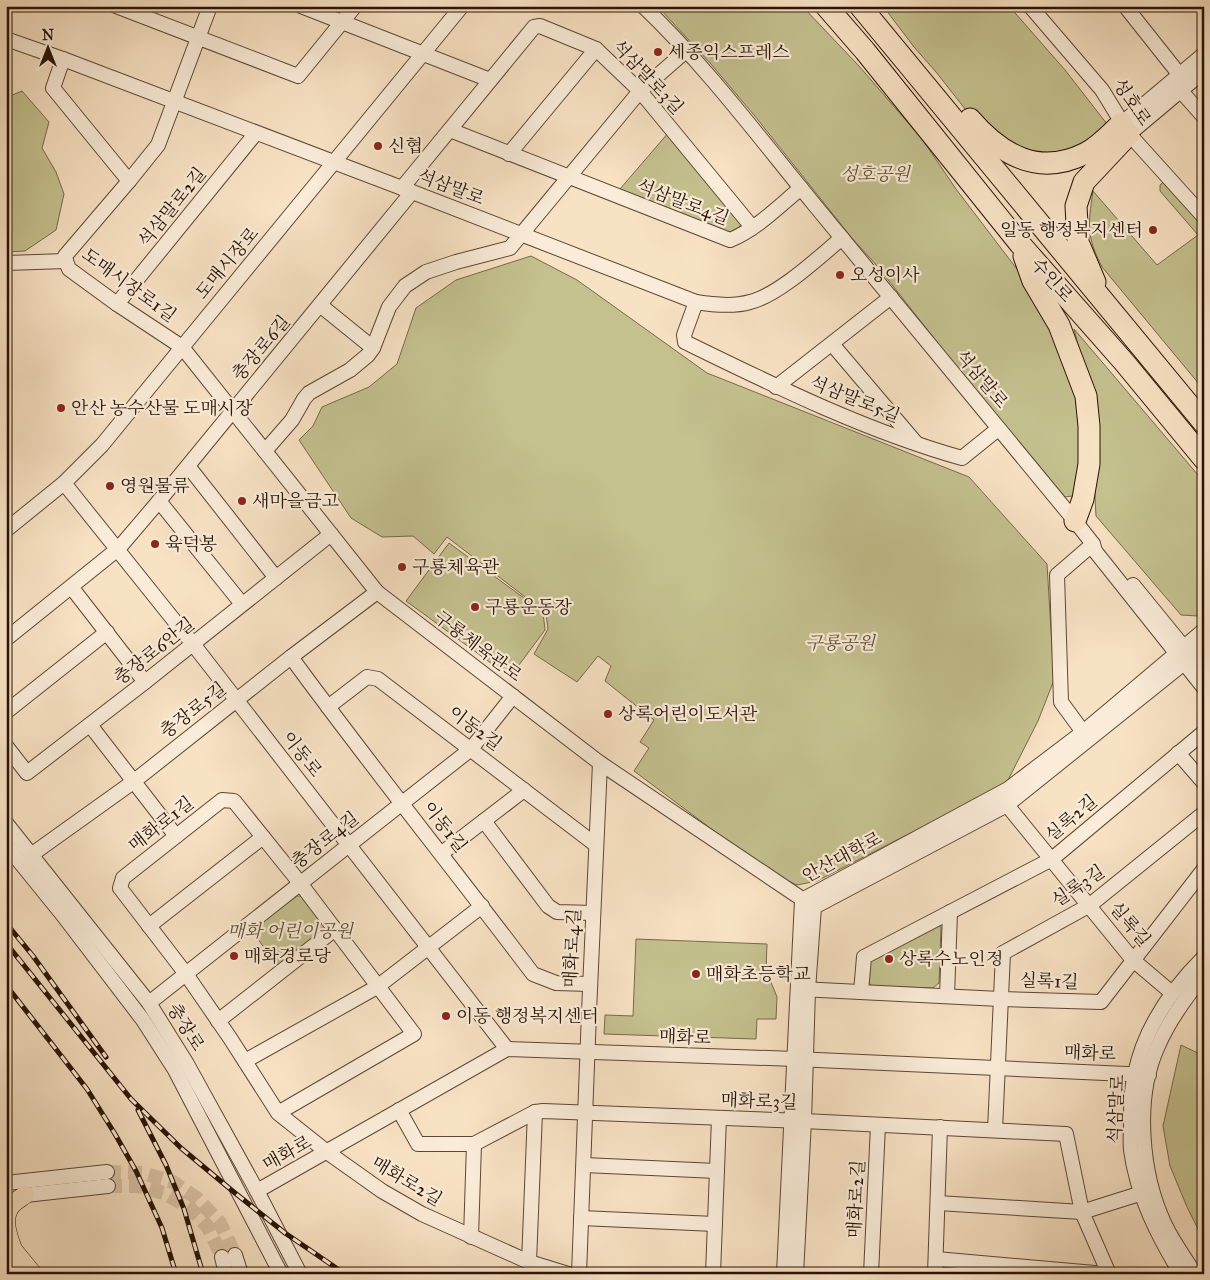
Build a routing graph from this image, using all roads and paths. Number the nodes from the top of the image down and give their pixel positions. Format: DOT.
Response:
graph roads {
  1 [pos="116,6"];
  2 [pos="210,6"];
  3 [pos="301,6"];
  4 [pos="355,6"];
  5 [pos="462,6"];
  6 [pos="643,6"];
  7 [pos="826,6"];
  8 [pos="860,6"];
  9 [pos="1125,6"];
  10 [pos="1034,8"];
  11 [pos="150,12"];
  12 [pos="343,22"];
  13 [pos="198,38"];
  14 [pos="6,39"];
  15 [pos="596,49"];
  16 [pos="686,50"];
  17 [pos="422,54"];
  18 [pos="1204,54"];
  19 [pos="899,55"];
  20 [pos="62,59"];
  21 [pos="1204,71"];
  22 [pos="1180,74"];
  23 [pos="490,80"];
  24 [pos="1180,90"];
  25 [pos="640,91"];
  26 [pos="174,102"];
  27 [pos="1204,117"];
  28 [pos="1126,128"];
  29 [pos="450,130"];
  30 [pos="256,133"];
  31 [pos="509,154"];
  32 [pos="334,163"];
  33 [pos="568,177"];
  34 [pos="130,181"];
  35 [pos="801,188"];
  36 [pos="407,190"];
  37 [pos="1204,217"];
  38 [pos="752,227"];
  39 [pos="522,234"];
  40 [pos="842,238"];
  41 [pos="1020,244"];
  42 [pos="66,261"];
  43 [pos="6,263"];
  44 [pos="891,297"];
  45 [pos="1102,301"];
  46 [pos="696,302"];
  47 [pos="117,304"];
  48 [pos="320,306"];
  49 [pos="832,344"];
  50 [pos="182,347"];
  51 [pos="373,348"];
  52 [pos="776,387"];
  53 [pos="233,411"];
  54 [pos="1204,423"];
  55 [pos="998,429"];
  56 [pos="918,446"];
  57 [pos="265,451"];
  58 [pos="1204,460"];
  59 [pos="188,466"];
  60 [pos="64,483"];
  61 [pos="160,501"];
  62 [pos="1075,521"];
  63 [pos="6,530"];
  64 [pos="330,534"];
  65 [pos="1093,544"];
  66 [pos="118,548"];
  67 [pos="276,578"];
  68 [pos="72,588"];
  69 [pos="377,592"];
  70 [pos="242,604"];
  71 [pos="1204,630"];
  72 [pos="106,632"];
  73 [pos="6,639"];
  74 [pos="193,644"];
  75 [pos="1204,647"];
  76 [pos="1183,655"];
  77 [pos="291,657"];
  78 [pos="1204,672"];
  79 [pos="145,682"];
  80 [pos="1204,688"];
  81 [pos="513,696"];
  82 [pos="236,700"];
  83 [pos="328,707"];
  84 [pos="6,712"];
  85 [pos="90,725"];
  86 [pos="1083,732"];
  87 [pos="1204,732"];
  88 [pos="6,746"];
  89 [pos="471,750"];
  90 [pos="1178,753"];
  91 [pos="600,763"];
  92 [pos="133,782"];
  93 [pos="1204,783"];
  94 [pos="524,790"];
  95 [pos="403,803"];
  96 [pos="1007,805"];
  97 [pos="1204,813"];
  98 [pos="484,821"];
  99 [pos="6,823"];
  100 [pos="176,836"];
  101 [pos="263,838"];
  102 [pos="348,844"];
  103 [pos="6,845"];
  104 [pos="596,846"];
  105 [pos="442,853"];
  106 [pos="31,855"];
  107 [pos="1052,859"];
  108 [pos="1204,868"];
  109 [pos="300,883"];
  110 [pos="802,900"];
  111 [pos="1090,905"];
  112 [pos="482,906"];
  113 [pos="814,907"];
  114 [pos="950,912"];
  115 [pos="594,913"];
  116 [pos="149,926"];
  117 [pos="334,930"];
  118 [pos="428,947"];
  119 [pos="1204,957"];
  120 [pos="1133,960"];
  121 [pos="186,974"];
  122 [pos="1204,975"];
  123 [pos="589,984"];
  124 [pos="377,987"];
  125 [pos="803,989"];
  126 [pos="861,992"];
  127 [pos="1172,993"];
  128 [pos="947,996"];
  129 [pos="1000,999"];
  130 [pos="149,1003"];
  131 [pos="218,1021"];
  132 [pos="507,1049"];
  133 [pos="587,1052"];
  134 [pos="800,1059"];
  135 [pos="245,1062"];
  136 [pos="998,1068"];
  137 [pos="1142,1074"];
  138 [pos="399,1110"];
  139 [pos="535,1112"];
  140 [pos="278,1113"];
  141 [pos="586,1113"];
  142 [pos="719,1118"];
  143 [pos="798,1121"];
  144 [pos="878,1125"];
  145 [pos="940,1128"];
  146 [pos="995,1130"];
  147 [pos="474,1144"];
  148 [pos="327,1152"];
  149 [pos="584,1165"];
  150 [pos="717,1171"];
  151 [pos="6,1183"];
  152 [pos="257,1191"];
  153 [pos="1142,1193"];
  154 [pos="25,1195"];
  155 [pos="6,1197"];
  156 [pos="938,1203"];
  157 [pos="1082,1212"];
  158 [pos="581,1218"];
  159 [pos="715,1224"];
  160 [pos="471,1237"];
  161 [pos="9,1245"];
  162 [pos="936,1259"];
  163 [pos="529,1262"];
  164 [pos="6,1267"];
  165 [pos="12,1274"];
  166 [pos="33,1274"];
  167 [pos="226,1274"];
  168 [pos="241,1274"];
  169 [pos="282,1274"];
  170 [pos="300,1274"];
  171 [pos="568,1274"];
  172 [pos="579,1274"];
  173 [pos="713,1274"];
  174 [pos="784,1274"];
  175 [pos="796,1274"];
  176 [pos="871,1274"];
  177 [pos="935,1274"];
  178 [pos="1108,1274"];
  179 [pos="1180,1274"];
  180 [pos="1195,1274"];
  1 -- 11 [label="street"];
  2 -- 13 [label="street, 도매시장로1길"];
  3 -- 12 [label="street"];
  4 -- 12 [label="street"];
  5 -- 17 [label="street, 도매시장로"];
  6 -- 16 [label="street, 석삼말로"];
  7 -- 41 [label="highway, 수인로"];
  8 -- 19 [label="highway, 수인로"];
  9 -- 22 [label="street"];
  10 -- 28 [label="street, 성호로"];
  11 -- 13 [label="street"];
  12 -- 13 [label="street"];
  12 -- 17 [label="street"];
  13 -- 26 [label="street, 도매시장로1길"];
  14 -- 20 [label="street, 석삼말로"];
  15 -- 23 [label="street, 석삼말로3길"];
  15 -- 25 [label="street, 석삼말로3길"];
  15 -- 31 [label="street"];
  16 -- 25 [label="street"];
  16 -- 35 [label="street, 석삼말로"];
  17 -- 23 [label="street"];
  17 -- 32 [label="street, 도매시장로"];
  18 -- 22 [label="street"];
  19 -- 28 [label="highway"];
  19 -- 45 [label="highway, 수인로"];
  20 -- 26 [label="street, 석삼말로"];
  20 -- 34 [label="street"];
  21 -- 24 [label="street"];
  22 -- 28 [label="street"];
  23 -- 29 [label="street, 석삼말로3길"];
  24 -- 27 [label="street"];
  24 -- 28 [label="street"];
  25 -- 33 [label="street"];
  25 -- 38 [label="street, 석삼말로3길"];
  26 -- 30 [label="street, 석삼말로"];
  26 -- 34 [label="street, 도매시장로1길"];
  28 -- 37 [label="street, 성호로"];
  28 -- 45 [label="highway"];
  29 -- 31 [label="street, 석삼말로4길"];
  29 -- 36 [label="street, 석삼말로3길"];
  30 -- 32 [label="street, 석삼말로"];
  30 -- 47 [label="street, 석삼말로2길"];
  31 -- 33 [label="street, 석삼말로4길"];
  32 -- 36 [label="street, 석삼말로"];
  32 -- 50 [label="street, 도매시장로"];
  33 -- 38 [label="street, 석삼말로4길"];
  33 -- 39 [label="street"];
  34 -- 42 [label="street, 도매시장로1길"];
  35 -- 38 [label="street, 석삼말로4길"];
  35 -- 40 [label="street, 석삼말로"];
  36 -- 39 [label="street, 석삼말로"];
  36 -- 48 [label="street, 충장로6길"];
  39 -- 46 [label="street, 석삼말로"];
  39 -- 51 [label="street"];
  40 -- 44 [label="street, 석삼말로"];
  40 -- 46 [label="street, 석삼말로"];
  41 -- 58 [label="highway, 수인로"];
  41 -- 62 [label="highway"];
  42 -- 43 [label="street"];
  42 -- 47 [label="street, 도매시장로1길"];
  44 -- 49 [label="street, 석삼말로5길"];
  44 -- 55 [label="street, 석삼말로"];
  45 -- 54 [label="highway, 수인로"];
  46 -- 52 [label="street, 석삼말로5길"];
  47 -- 50 [label="street, 도매시장로1길"];
  48 -- 51 [label="street"];
  48 -- 53 [label="street, 충장로6길"];
  49 -- 52 [label="street, 석삼말로5길"];
  49 -- 56 [label="street, 석삼말로5길"];
  50 -- 53 [label="street, 구룡체육관로"];
  50 -- 60 [label="street, 도매시장로"];
  51 -- 57 [label="street"];
  52 -- 56 [label="street, 석삼말로5길"];
  53 -- 57 [label="street, 구룡체육관로"];
  53 -- 59 [label="street, 충장로6길"];
  55 -- 56 [label="street, 석삼말로5길"];
  55 -- 62 [label="street, 석삼말로"];
  57 -- 64 [label="street, 구룡체육관로"];
  59 -- 61 [label="street, 충장로6길"];
  59 -- 67 [label="street"];
  60 -- 63 [label="street, 도매시장로"];
  60 -- 66 [label="street, 이동로"];
  61 -- 66 [label="street, 충장로6길"];
  61 -- 70 [label="street"];
  62 -- 65 [label="street, 석삼말로"];
  64 -- 67 [label="street, 충장로6안길"];
  64 -- 69 [label="street, 구룡체육관로"];
  65 -- 76 [label="street, 석삼말로"];
  65 -- 86 [label="street"];
  66 -- 68 [label="street, 충장로6길"];
  66 -- 74 [label="street, 이동로"];
  67 -- 70 [label="street, 충장로6안길"];
  68 -- 72 [label="street"];
  68 -- 73 [label="street, 충장로6길"];
  69 -- 77 [label="street, 충장로5길"];
  69 -- 81 [label="street, 구룡체육관로"];
  70 -- 74 [label="street, 충장로6안길"];
  71 -- 76 [label="street, 안산대학로"];
  72 -- 79 [label="street"];
  72 -- 84 [label="street"];
  74 -- 79 [label="street, 충장로6안길"];
  74 -- 82 [label="street, 이동로"];
  75 -- 76 [label="street, 안산대학로"];
  76 -- 78 [label="street, 석삼말로"];
  76 -- 80 [label="street, 석삼말로"];
  76 -- 86 [label="street, 안산대학로"];
  76 -- 96 [label="street, 안산대학로"];
  77 -- 82 [label="street, 충장로5길"];
  77 -- 83 [label="street, 이동1길"];
  79 -- 85 [label="street, 충장로6안길"];
  81 -- 89 [label="street, 충장로4길"];
  81 -- 91 [label="street, 구룡체육관로"];
  82 -- 92 [label="street, 충장로5길"];
  82 -- 102 [label="street, 이동로"];
  83 -- 89 [label="street, 이동2길"];
  83 -- 95 [label="street, 이동1길"];
  85 -- 88 [label="street, 충장로6안길"];
  85 -- 92 [label="street"];
  86 -- 110 [label="street, 안산대학로"];
  87 -- 90 [label="street, 실록2길"];
  89 -- 94 [label="street, 이동2길"];
  89 -- 95 [label="street, 충장로4길"];
  90 -- 93 [label="street"];
  90 -- 107 [label="street, 실록2길"];
  91 -- 104 [label="street, 매화로4길"];
  91 -- 110 [label="street, 구룡체육관로"];
  92 -- 100 [label="street"];
  92 -- 106 [label="street, 충장로5길"];
  94 -- 98 [label="street"];
  94 -- 104 [label="street, 이동2길"];
  95 -- 102 [label="street, 충장로4길"];
  95 -- 105 [label="street, 이동1길"];
  96 -- 107 [label="street, 실록길"];
  96 -- 113 [label="street, 안산대학로"];
  97 -- 111 [label="street, 실록3길"];
  98 -- 105 [label="street"];
  98 -- 115 [label="street"];
  99 -- 106 [label="street, 충장로"];
  100 -- 101 [label="street, 매화로1길"];
  100 -- 116 [label="street, 매화로1길"];
  101 -- 109 [label="street, 매화로1길"];
  101 -- 116 [label="street"];
  102 -- 109 [label="street, 충장로4길"];
  102 -- 118 [label="street, 이동로"];
  103 -- 169 [label="street, 충장로"];
  104 -- 115 [label="street, 매화로4길"];
  105 -- 112 [label="street, 이동1길"];
  106 -- 130 [label="street, 충장로"];
  107 -- 111 [label="street, 실록길"];
  107 -- 114 [label="street, 실록2길"];
  108 -- 120 [label="street, 실록1길"];
  109 -- 117 [label="street, 매화로1길"];
  109 -- 121 [label="street, 충장로4길"];
  110 -- 113 [label="street, 구룡체육관로"];
  110 -- 125 [label="street, 안산대학로"];
  111 -- 120 [label="street, 실록길"];
  111 -- 129 [label="street, 실록3길"];
  112 -- 118 [label="street"];
  112 -- 123 [label="street, 이동1길"];
  113 -- 125 [label="street, 안산대학로"];
  114 -- 126 [label="street, 실록2길"];
  114 -- 128 [label="street"];
  115 -- 123 [label="street, 매화로4길"];
  116 -- 121 [label="street, 매화로1길"];
  117 -- 124 [label="street, 매화로1길"];
  117 -- 131 [label="street"];
  118 -- 124 [label="street"];
  118 -- 132 [label="street, 이동로"];
  119 -- 127 [label="street, 석삼말로"];
  120 -- 127 [label="street, 실록길"];
  120 -- 129 [label="street, 실록1길"];
  121 -- 130 [label="street, 충장로4길"];
  121 -- 131 [label="street, 매화로1길"];
  122 -- 137 [label="street, 석삼말로"];
  123 -- 133 [label="street, 매화로4길"];
  124 -- 135 [label="street"];
  124 -- 140 [label="street, 매화로1길"];
  125 -- 126 [label="street, 실록1길"];
  125 -- 134 [label="street, 안산대학로"];
  126 -- 128 [label="street, 실록1길"];
  127 -- 137 [label="street, 석삼말로"];
  128 -- 129 [label="street, 실록1길"];
  129 -- 136 [label="street"];
  130 -- 152 [label="street, 충장로"];
  131 -- 135 [label="street, 매화로1길"];
  132 -- 133 [label="street, 매화로"];
  132 -- 138 [label="street, 매화로"];
  133 -- 134 [label="street, 매화로"];
  133 -- 141 [label="street, 매화로4길"];
  134 -- 136 [label="street, 매화로"];
  134 -- 143 [label="street, 안산대학로"];
  135 -- 140 [label="street, 매화로1길"];
  136 -- 137 [label="street, 매화로"];
  136 -- 146 [label="street"];
  137 -- 153 [label="street, 석삼말로"];
  137 -- 180 [label="street, 석삼말로"];
  138 -- 147 [label="street, 매화로3길"];
  138 -- 148 [label="street, 매화로"];
  139 -- 141 [label="street, 매화로3길"];
  139 -- 147 [label="street, 매화로3길"];
  139 -- 163 [label="street"];
  140 -- 148 [label="street, 매화로1길"];
  141 -- 142 [label="street, 매화로3길"];
  141 -- 149 [label="street, 매화로4길"];
  142 -- 143 [label="street, 매화로3길"];
  142 -- 150 [label="street"];
  143 -- 144 [label="street, 매화로3길"];
  143 -- 174 [label="street, 안산대학로"];
  143 -- 175 [label="street, 안산대학로"];
  144 -- 145 [label="street, 매화로3길"];
  144 -- 176 [label="street, 매화로2길"];
  145 -- 146 [label="street, 매화로3길"];
  145 -- 156 [label="street"];
  146 -- 157 [label="street, 매화로3길"];
  147 -- 160 [label="street, 매화로2길"];
  148 -- 152 [label="street, 매화로"];
  148 -- 160 [label="street, 매화로2길"];
  149 -- 150 [label="street"];
  149 -- 158 [label="street, 매화로4길"];
  150 -- 159 [label="street"];
  151 -- 154 [label="street"];
  152 -- 170 [label="street, 충장로"];
  153 -- 157 [label="street"];
  153 -- 179 [label="street, 석삼말로"];
  154 -- 155 [label="main road"];
  154 -- 161 [label="main road"];
  156 -- 157 [label="street"];
  156 -- 162 [label="street"];
  157 -- 178 [label="street, 매화로3길"];
  158 -- 159 [label="street"];
  158 -- 172 [label="street, 매화로4길"];
  159 -- 173 [label="street"];
  160 -- 163 [label="street, 매화로2길"];
  161 -- 166 [label="main road"];
  162 -- 177 [label="street"];
  162 -- 178 [label="street, 매화로3길"];
  163 -- 171 [label="street, 매화로2길"];
  164 -- 165 [label="main road"];
  167 -- 168 [label="street"];
}
